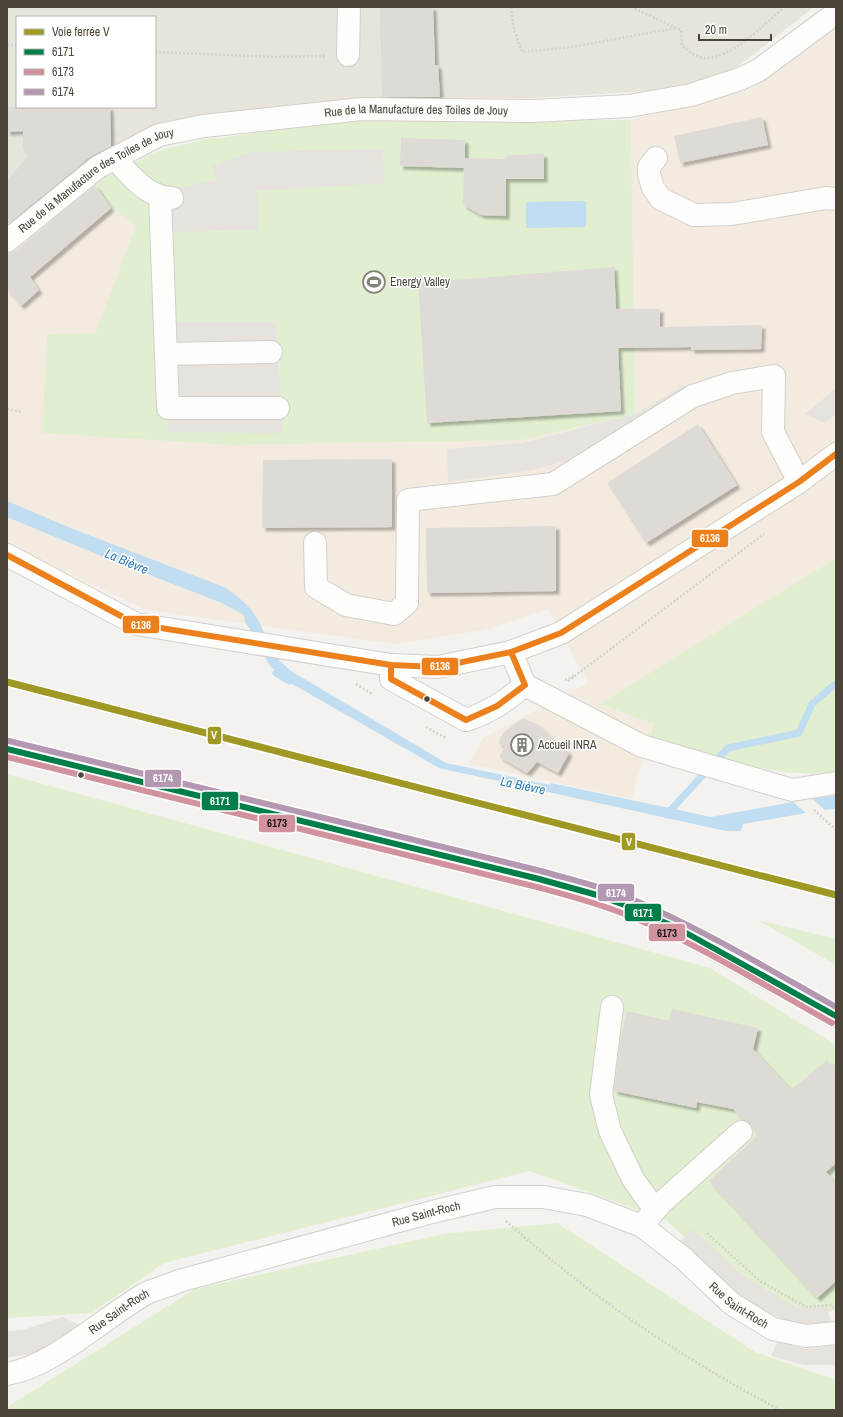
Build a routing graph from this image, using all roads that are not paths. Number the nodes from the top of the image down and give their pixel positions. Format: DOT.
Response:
graph roads {
  1 [pos="349,7"];
  2 [pos="836,13"];
  3 [pos="348,55"];
  4 [pos="656,158"];
  5 [pos="115,159"];
  6 [pos="836,199"];
  7 [pos="7,241"];
  8 [pos="271,352"];
  9 [pos="166,354"];
  10 [pos="278,408"];
  11 [pos="836,454"];
  12 [pos="799,482"];
  13 [pos="315,543"];
  14 [pos="7,555"];
  15 [pos="511,652"];
  16 [pos="391,665"];
  17 [pos="525,685"];
  18 [pos="7,749"];
  19 [pos="836,783"];
  20 [pos="612,1007"];
  21 [pos="836,1016"];
  22 [pos="741,1132"];
  23 [pos="656,1210"];
  24 [pos="642,1226"];
  25 [pos="836,1333"];
  26 [pos="7,1374"];
  1 -- 3 [label="street"];
  2 -- 5 [label="street, Rue de la Manufacture des Toiles de Jouy"];
  4 -- 6 [label="street"];
  5 -- 7 [label="street, Rue de la Manufacture des Toiles de Jouy"];
  5 -- 9 [label="street"];
  8 -- 9 [label="street"];
  9 -- 10 [label="street"];
  11 -- 12 [label="street"];
  12 -- 13 [label="street"];
  12 -- 15 [label="street"];
  14 -- 16 [label="street"];
  15 -- 16 [label="street"];
  15 -- 17 [label="street"];
  16 -- 17 [label="street"];
  17 -- 19 [label="street"];
  18 -- 21 [label="street"];
  20 -- 23 [label="street"];
  22 -- 23 [label="street"];
  23 -- 24 [label="street"];
  24 -- 25 [label="street, Rue Saint-Roch"];
  24 -- 26 [label="street, Rue Saint-Roch"];
}
